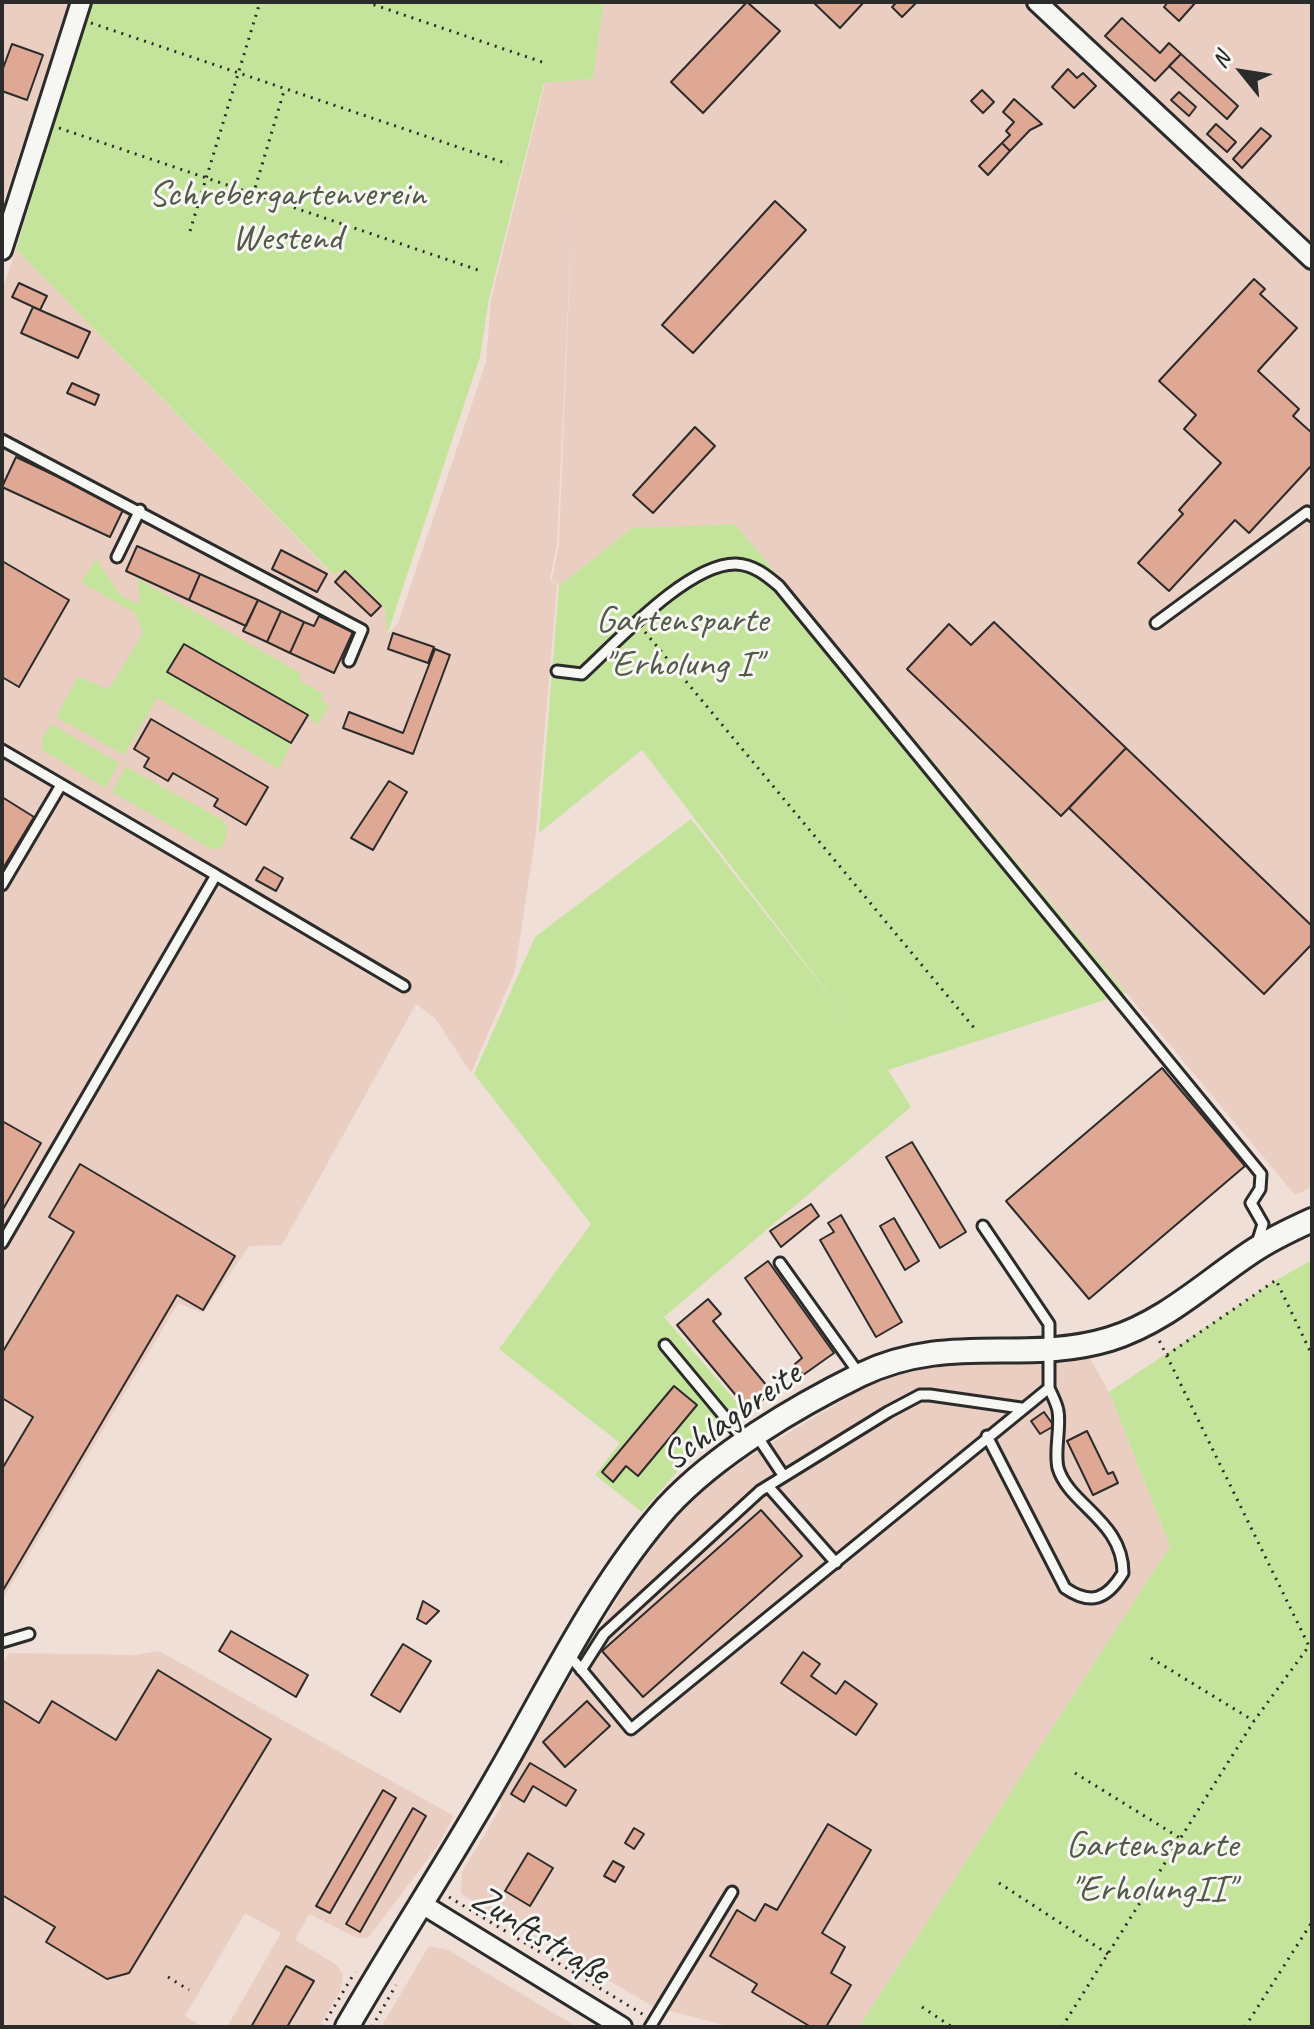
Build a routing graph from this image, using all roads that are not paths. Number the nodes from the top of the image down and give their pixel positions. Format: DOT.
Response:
graph roads {
  1 [pos="1037,2"];
  2 [pos="78,10"];
  3 [pos="2,250"];
  4 [pos="1312,259"];
  5 [pos="2,440"];
  6 [pos="140,510"];
  7 [pos="1310,512"];
  8 [pos="117,557"];
  9 [pos="1156,623"];
  10 [pos="349,661"];
  11 [pos="557,671"];
  12 [pos="2,750"];
  13 [pos="61,785"];
  14 [pos="216,875"];
  15 [pos="2,885"];
  16 [pos="404,986"];
  17 [pos="1312,1220"];
  18 [pos="983,1226"];
  19 [pos="2,1243"];
  20 [pos="1254,1250"];
  21 [pos="780,1263"];
  22 [pos="665,1345"];
  23 [pos="1049,1348"];
  24 [pos="860,1375"];
  25 [pos="1049,1388"];
  26 [pos="1021,1408"];
  27 [pos="987,1436"];
  28 [pos="752,1439"];
  29 [pos="783,1475"];
  30 [pos="768,1486"];
  31 [pos="836,1563"];
  32 [pos="29,1634"];
  33 [pos="2,1642"];
  34 [pos="573,1664"];
  35 [pos="732,1892"];
  36 [pos="428,1895"];
  37 [pos="651,2024"];
  38 [pos="347,2027"];
  39 [pos="622,2027"];
  1 -- 4 [label="street"];
  2 -- 3 [label="street"];
  5 -- 6 [label="lane"];
  6 -- 8 [label="lane"];
  6 -- 10 [label="lane"];
  7 -- 9 [label="lane"];
  11 -- 20 [label="lane"];
  12 -- 13 [label="lane"];
  13 -- 14 [label="lane"];
  13 -- 15 [label="lane"];
  14 -- 16 [label="lane"];
  14 -- 19 [label="lane"];
  17 -- 20 [label="street, Schlagbreite"];
  18 -- 23 [label="lane"];
  20 -- 23 [label="street, Schlagbreite"];
  21 -- 24 [label="lane"];
  22 -- 28 [label="lane"];
  23 -- 24 [label="street, Schlagbreite"];
  23 -- 25 [label="lane"];
  24 -- 28 [label="street, Schlagbreite"];
  25 -- 26 [label="lane"];
  25 -- 27 [label="lane"];
  26 -- 27 [label="lane"];
  26 -- 29 [label="lane"];
  27 -- 31 [label="lane"];
  28 -- 29 [label="lane"];
  28 -- 34 [label="street, Schlagbreite"];
  29 -- 30 [label="lane"];
  30 -- 31 [label="lane"];
  30 -- 34 [label="lane"];
  31 -- 34 [label="lane"];
  32 -- 33 [label="lane"];
  34 -- 36 [label="street, Schlagbreite"];
  35 -- 37 [label="lane"];
  36 -- 38 [label="street, Schlagbreite"];
  36 -- 39 [label="street, Zunftstraße"];
}
